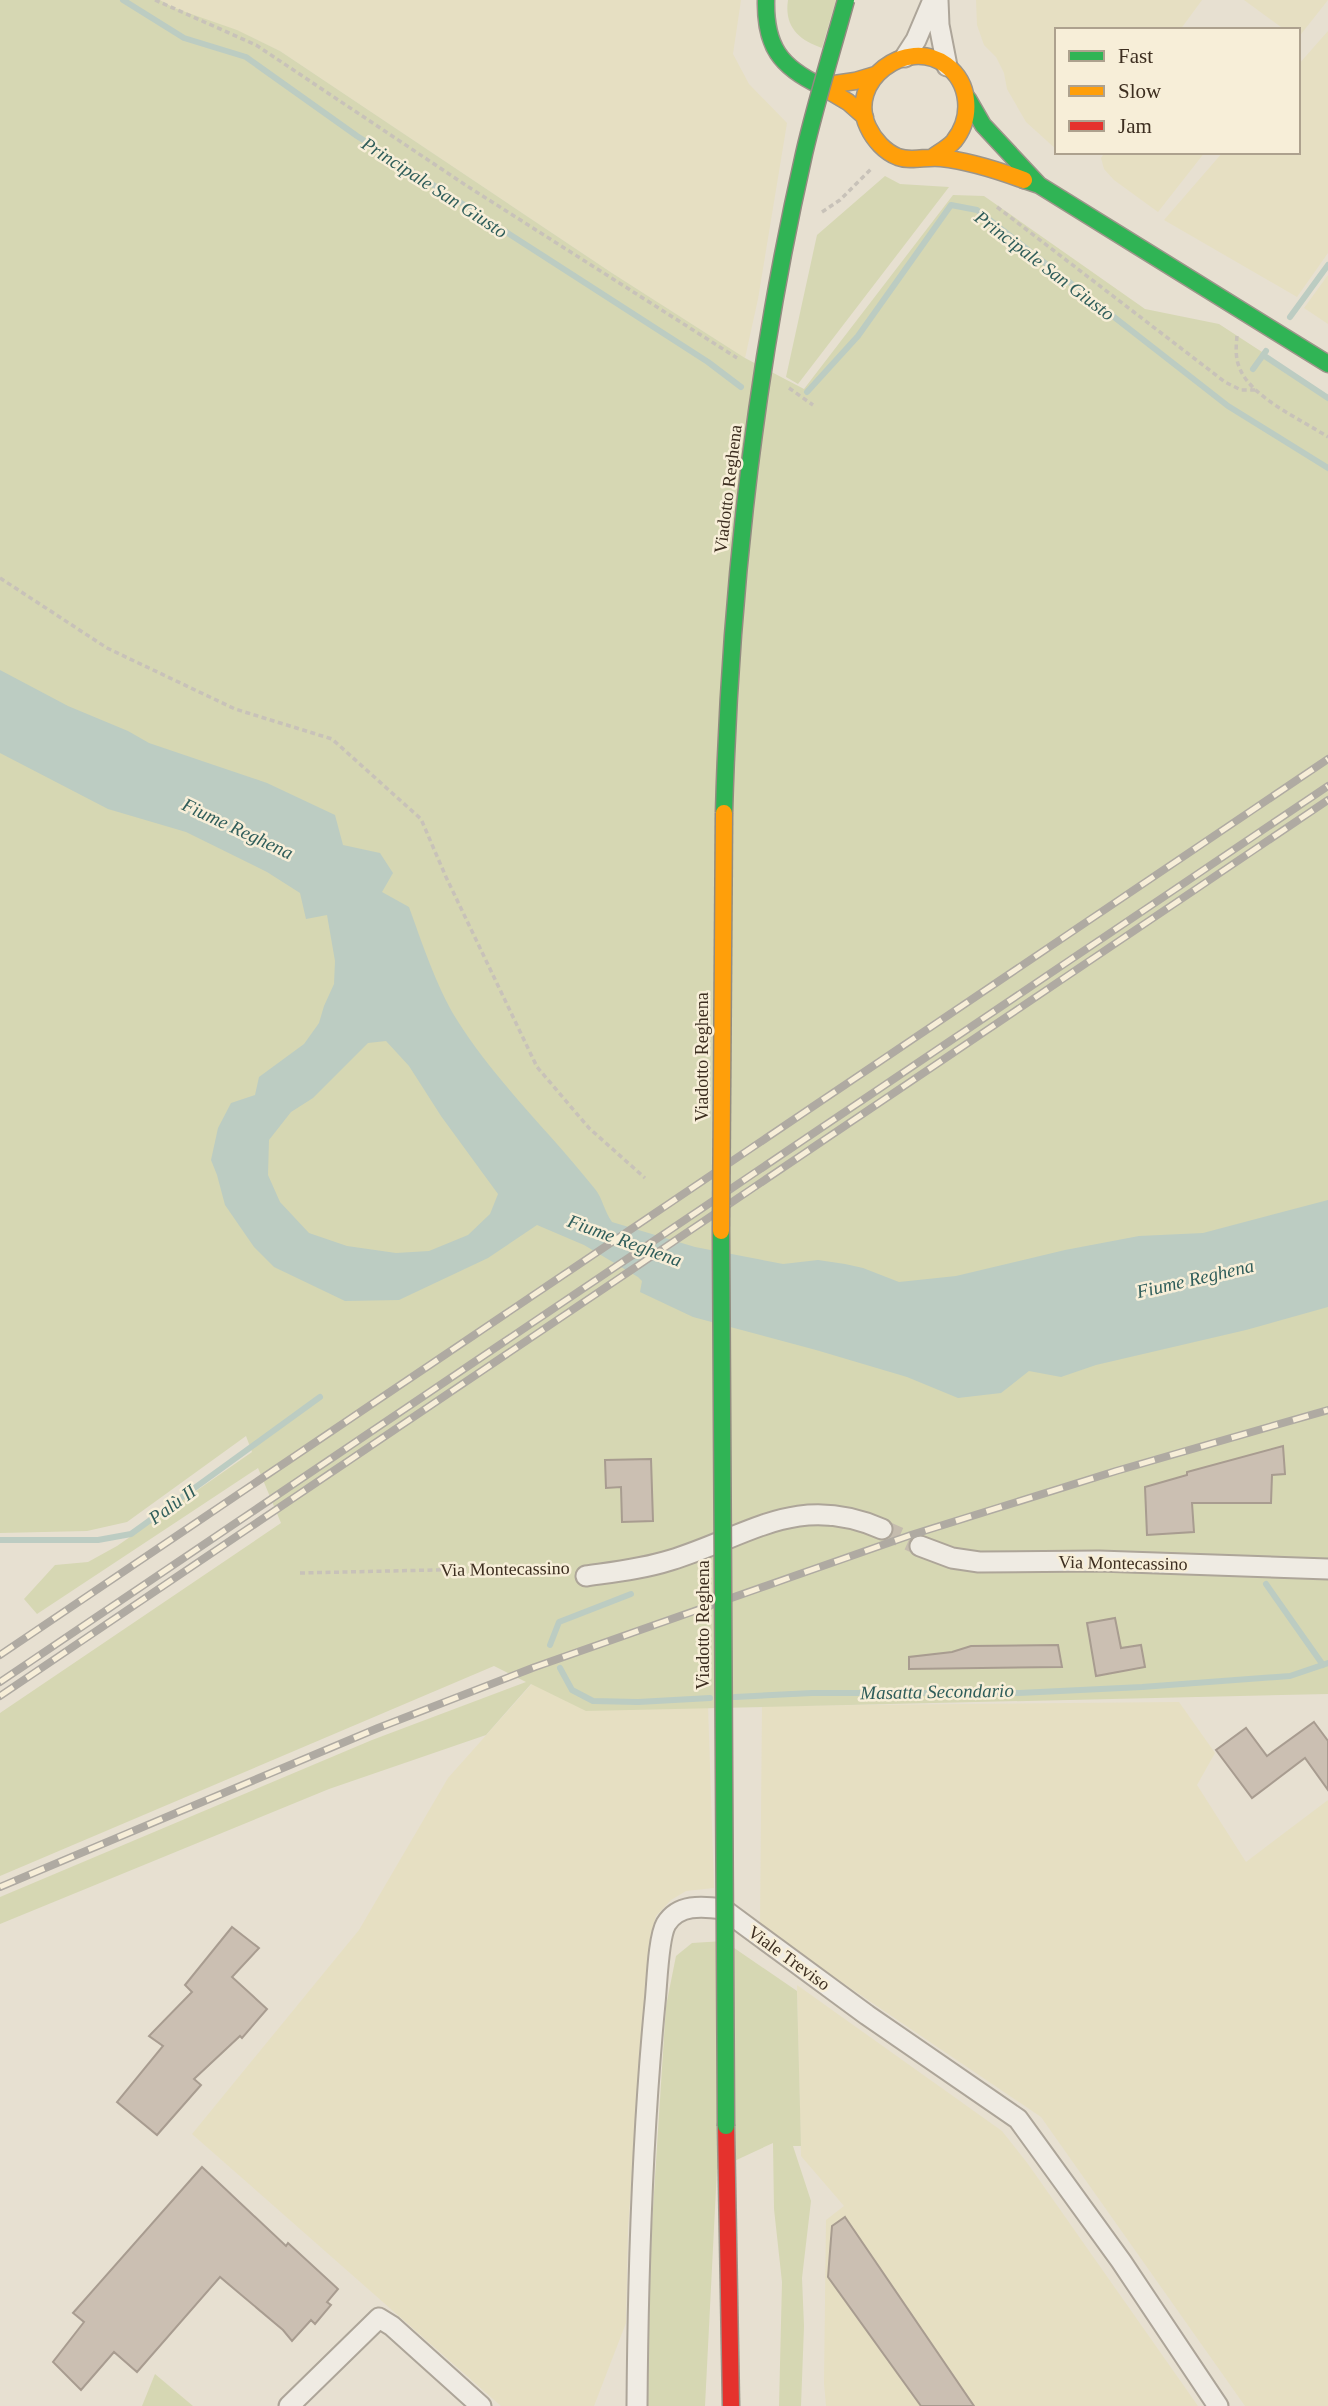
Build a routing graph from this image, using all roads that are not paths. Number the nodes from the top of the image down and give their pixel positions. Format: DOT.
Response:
graph roads {
  1 [pos="766,0"];
  2 [pos="846,0"];
  3 [pos="933,0"];
  4 [pos="938,0"];
  5 [pos="905,57"];
  6 [pos="947,66"];
  7 [pos="875,75"];
  8 [pos="821,86"];
  9 [pos="968,99"];
  10 [pos="865,117"];
  11 [pos="933,157"];
  12 [pos="1039,185"];
  13 [pos="1328,364"];
  14 [pos="882,1530"];
  15 [pos="920,1546"];
  16 [pos="1328,1569"];
  17 [pos="580,1571"];
  18 [pos="728,2178"];
  19 [pos="745,2248"];
  20 [pos="713,2329"];
  21 [pos="289,2406"];
  22 [pos="481,2406"];
  23 [pos="637,2406"];
  24 [pos="732,2406"];
  25 [pos="1218,2406"];
  1 -- 8 [label="main road"];
  2 -- 18 [label="main road, Viadotto Reghena, bridge"];
  3 -- 5 [label="street"];
  4 -- 6 [label="street"];
  5 -- 6 [label="main road"];
  5 -- 7 [label="main road"];
  6 -- 9 [label="main road"];
  7 -- 8 [label="main road"];
  7 -- 10 [label="main road"];
  8 -- 10 [label="main road"];
  9 -- 11 [label="main road"];
  9 -- 12 [label="main road"];
  10 -- 11 [label="main road"];
  11 -- 12 [label="main road"];
  12 -- 13 [label="main road"];
  14 -- 17 [label="street, Via Montecassino"];
  15 -- 16 [label="street, Via Montecassino"];
  18 -- 19 [label="main road"];
  18 -- 20 [label="main road"];
  18 -- 24 [label="main road"];
  21 -- 22 [label="street"];
  23 -- 25 [label="street, Viale Treviso"];
}
